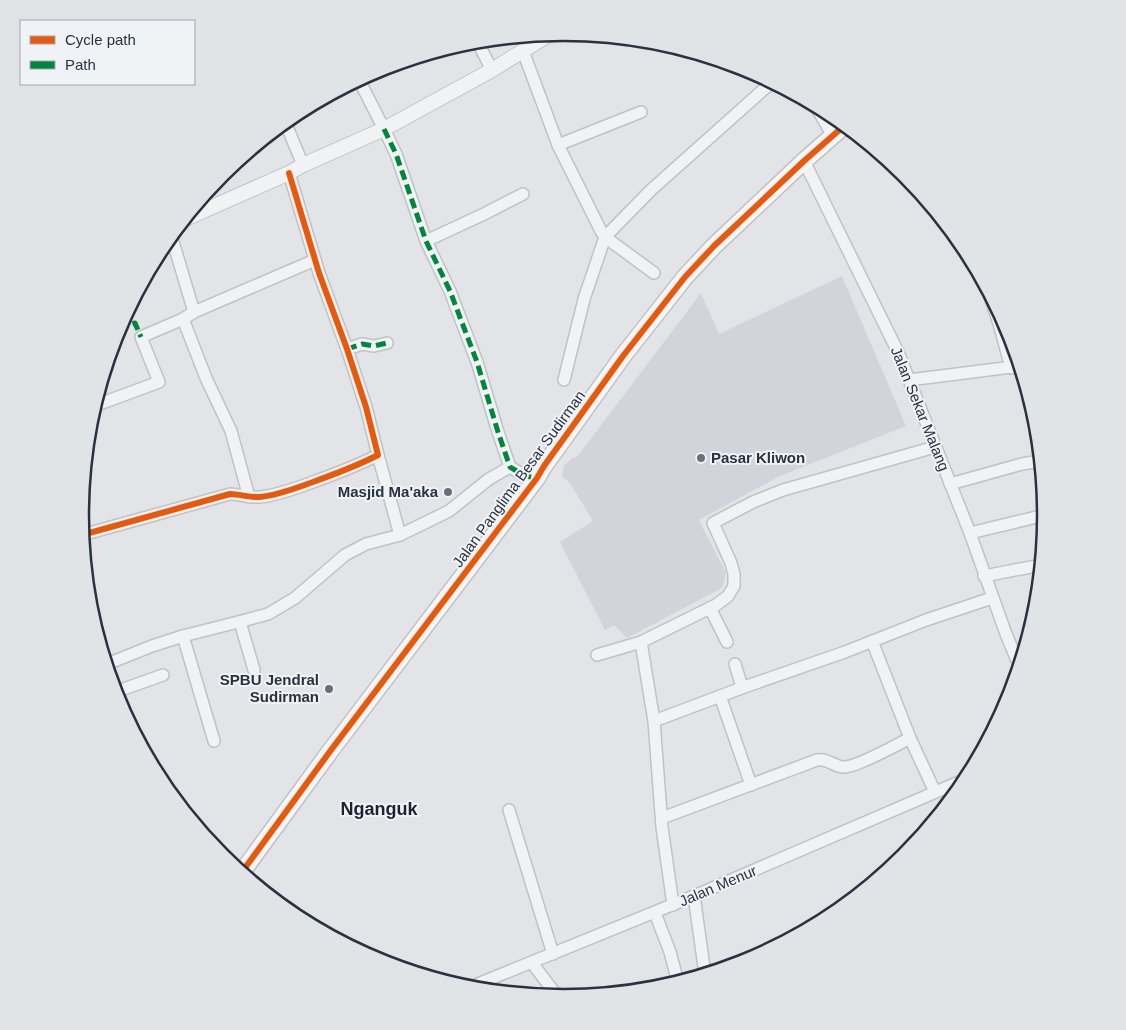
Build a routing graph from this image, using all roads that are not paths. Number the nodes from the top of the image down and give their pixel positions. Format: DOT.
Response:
graph roads {
  1 [pos="538,42"];
  2 [pos="481,48"];
  3 [pos="523,51"];
  4 [pos="492,70"];
  5 [pos="362,86"];
  6 [pos="766,87"];
  7 [pos="641,112"];
  8 [pos="822,118"];
  9 [pos="288,129"];
  10 [pos="384,129"];
  11 [pos="839,130"];
  12 [pos="832,136"];
  13 [pos="558,145"];
  14 [pos="804,161"];
  15 [pos="304,165"];
  16 [pos="289,173"];
  17 [pos="523,194"];
  18 [pos="199,213"];
  19 [pos="605,237"];
  20 [pos="426,241"];
  21 [pos="174,245"];
  22 [pos="314,260"];
  23 [pos="654,273"];
  24 [pos="194,312"];
  25 [pos="183,320"];
  26 [pos="387,343"];
  27 [pos="347,349"];
  28 [pos="1013,367"];
  29 [pos="564,380"];
  30 [pos="909,380"];
  31 [pos="103,403"];
  32 [pos="935,447"];
  33 [pos="378,455"];
  34 [pos="1034,462"];
  35 [pos="510,467"];
  36 [pos="538,478"];
  37 [pos="950,484"];
  38 [pos="249,497"];
  39 [pos="1037,517"];
  40 [pos="90,533"];
  41 [pos="970,533"];
  42 [pos="400,535"];
  43 [pos="1034,566"];
  44 [pos="984,576"];
  45 [pos="992,598"];
  46 [pos="710,608"];
  47 [pos="240,622"];
  48 [pos="184,636"];
  49 [pos="872,641"];
  50 [pos="641,642"];
  51 [pos="727,642"];
  52 [pos="597,655"];
  53 [pos="1015,656"];
  54 [pos="112,662"];
  55 [pos="735,664"];
  56 [pos="254,670"];
  57 [pos="162,675"];
  58 [pos="742,688"];
  59 [pos="122,689"];
  60 [pos="720,696"];
  61 [pos="654,721"];
  62 [pos="910,738"];
  63 [pos="214,741"];
  64 [pos="751,785"];
  65 [pos="952,785"];
  66 [pos="935,792"];
  67 [pos="509,810"];
  68 [pos="662,818"];
  69 [pos="246,866"];
  70 [pos="694,896"];
  71 [pos="673,905"];
  72 [pos="655,912"];
  73 [pos="553,954"];
  74 [pos="532,963"];
  75 [pos="704,967"];
  76 [pos="676,975"];
  77 [pos="483,982"];
  78 [pos="552,989"];
  1 -- 3 [label="street"];
  2 -- 4 [label="street"];
  3 -- 4 [label="street"];
  3 -- 13 [label="street"];
  4 -- 10 [label="street"];
  5 -- 10 [label="street"];
  6 -- 19 [label="street"];
  7 -- 13 [label="street"];
  8 -- 12 [label="street"];
  9 -- 15 [label="street"];
  10 -- 15 [label="street"];
  10 -- 20 [label="street"];
  11 -- 12 [label="main road, Jalan Panglima Besar Sudirman"];
  12 -- 14 [label="main road, Jalan Panglima Besar Sudirman"];
  13 -- 19 [label="street"];
  14 -- 30 [label="street, Jalan Sekar Malang"];
  14 -- 36 [label="main road, Jalan Panglima Besar Sudirman"];
  15 -- 16 [label="street"];
  16 -- 18 [label="street"];
  16 -- 22 [label="street"];
  17 -- 20 [label="street"];
  19 -- 23 [label="street"];
  19 -- 29 [label="street"];
  20 -- 35 [label="street"];
  21 -- 24 [label="street"];
  22 -- 24 [label="street"];
  22 -- 27 [label="street"];
  24 -- 25 [label="street"];
  25 -- 31 [label="street"];
  25 -- 38 [label="street"];
  26 -- 27 [label="street"];
  27 -- 33 [label="street"];
  28 -- 30 [label="street"];
  30 -- 32 [label="street, Jalan Sekar Malang"];
  32 -- 37 [label="street, Jalan Sekar Malang"];
  32 -- 46 [label="street"];
  33 -- 38 [label="street"];
  33 -- 42 [label="street"];
  34 -- 37 [label="street"];
  35 -- 36 [label="street"];
  35 -- 42 [label="street"];
  36 -- 69 [label="main road, Jalan Panglima Besar Sudirman"];
  37 -- 41 [label="street, Jalan Sekar Malang"];
  38 -- 40 [label="street"];
  39 -- 41 [label="street"];
  41 -- 44 [label="street, Jalan Sekar Malang"];
  42 -- 47 [label="street"];
  43 -- 44 [label="street"];
  44 -- 45 [label="street, Jalan Sekar Malang"];
  45 -- 49 [label="street"];
  45 -- 53 [label="street, Jalan Sekar Malang"];
  46 -- 50 [label="street"];
  46 -- 51 [label="street"];
  47 -- 48 [label="street"];
  47 -- 56 [label="street"];
  48 -- 54 [label="street"];
  48 -- 63 [label="street"];
  49 -- 58 [label="street"];
  49 -- 62 [label="street"];
  50 -- 52 [label="street"];
  50 -- 61 [label="street"];
  55 -- 58 [label="street"];
  57 -- 59 [label="street"];
  58 -- 60 [label="street"];
  60 -- 61 [label="street"];
  60 -- 64 [label="street"];
  61 -- 68 [label="street"];
  62 -- 64 [label="street"];
  62 -- 66 [label="street"];
  64 -- 68 [label="street"];
  65 -- 66 [label="street, Jalan Menur"];
  66 -- 70 [label="street, Jalan Menur"];
  67 -- 73 [label="street"];
  68 -- 71 [label="street"];
  70 -- 71 [label="street, Jalan Menur"];
  70 -- 75 [label="street"];
  71 -- 72 [label="street, Jalan Menur"];
  72 -- 73 [label="street, Jalan Menur"];
  72 -- 76 [label="street"];
  73 -- 74 [label="street, Jalan Menur"];
  74 -- 77 [label="street, Jalan Menur"];
  74 -- 78 [label="street"];
}
